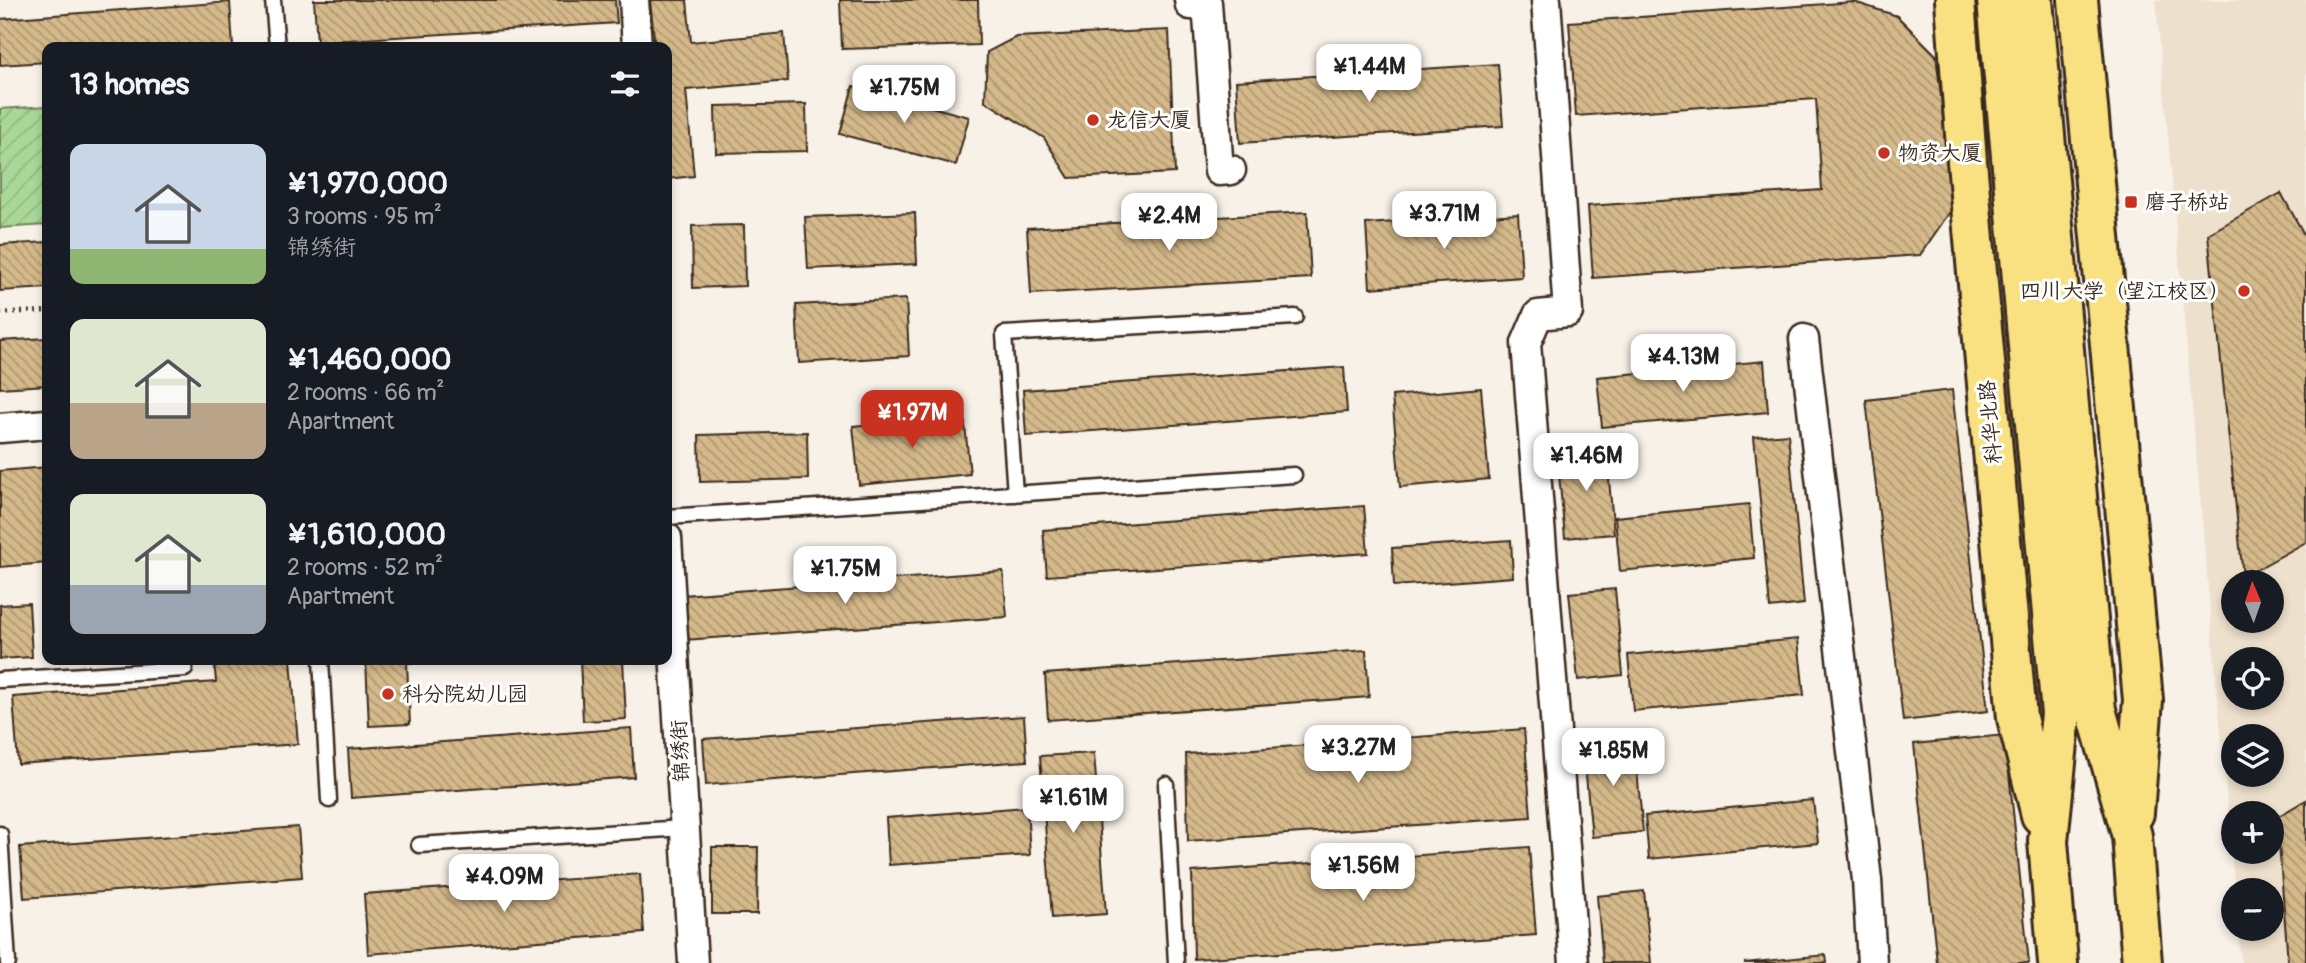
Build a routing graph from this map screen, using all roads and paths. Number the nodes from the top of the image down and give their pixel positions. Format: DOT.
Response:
graph roads {
  1 [pos="273,0"];
  2 [pos="635,0"];
  3 [pos="1189,0"];
  4 [pos="1546,0"];
  5 [pos="1955,0"];
  6 [pos="1997,0"];
  7 [pos="2033,0"];
  8 [pos="2078,0"];
  9 [pos="277,42"];
  10 [pos="637,42"];
  11 [pos="2024,110"];
  12 [pos="1231,170"];
  13 [pos="42,311"];
  14 [pos="0,313"];
  15 [pos="1296,317"];
  16 [pos="1804,339"];
  17 [pos="42,424"];
  18 [pos="0,428"];
  19 [pos="1294,475"];
  20 [pos="1015,494"];
  21 [pos="672,517"];
  22 [pos="672,623"];
  23 [pos="186,665"];
  24 [pos="321,665"];
  25 [pos="0,680"];
  26 [pos="1166,784"];
  27 [pos="330,800"];
  28 [pos="684,828"];
  29 [pos="0,834"];
  30 [pos="2132,836"];
  31 [pos="2048,841"];
  32 [pos="419,845"];
  33 [pos="8,963"];
  34 [pos="692,963"];
  35 [pos="1176,963"];
  36 [pos="1574,963"];
  37 [pos="1872,963"];
  38 [pos="2059,963"];
  39 [pos="2142,963"];
  1 -- 9 [label="lane"];
  2 -- 10 [label="street"];
  3 -- 12 [label="street"];
  4 -- 36 [label="street"];
  5 -- 31 [label="main road, 科华北路"];
  6 -- 11 [label="main road, 科华北路"];
  7 -- 11 [label="main road, 科华北路"];
  8 -- 30 [label="main road, 科华北路"];
  11 -- 30 [label="main road, 科华北路"];
  11 -- 31 [label="main road, 科华北路"];
  13 -- 14 [label="path"];
  15 -- 20 [label="lane"];
  16 -- 37 [label="street"];
  17 -- 18 [label="street"];
  19 -- 20 [label="lane"];
  20 -- 21 [label="lane"];
  22 -- 28 [label="street, 锦绣街"];
  23 -- 25 [label="lane"];
  24 -- 27 [label="lane"];
  26 -- 35 [label="lane"];
  28 -- 32 [label="lane"];
  28 -- 34 [label="street, 锦绣街"];
  29 -- 33 [label="lane"];
  30 -- 39 [label="main road, 科华北路"];
  31 -- 38 [label="main road, 科华北路"];
}
